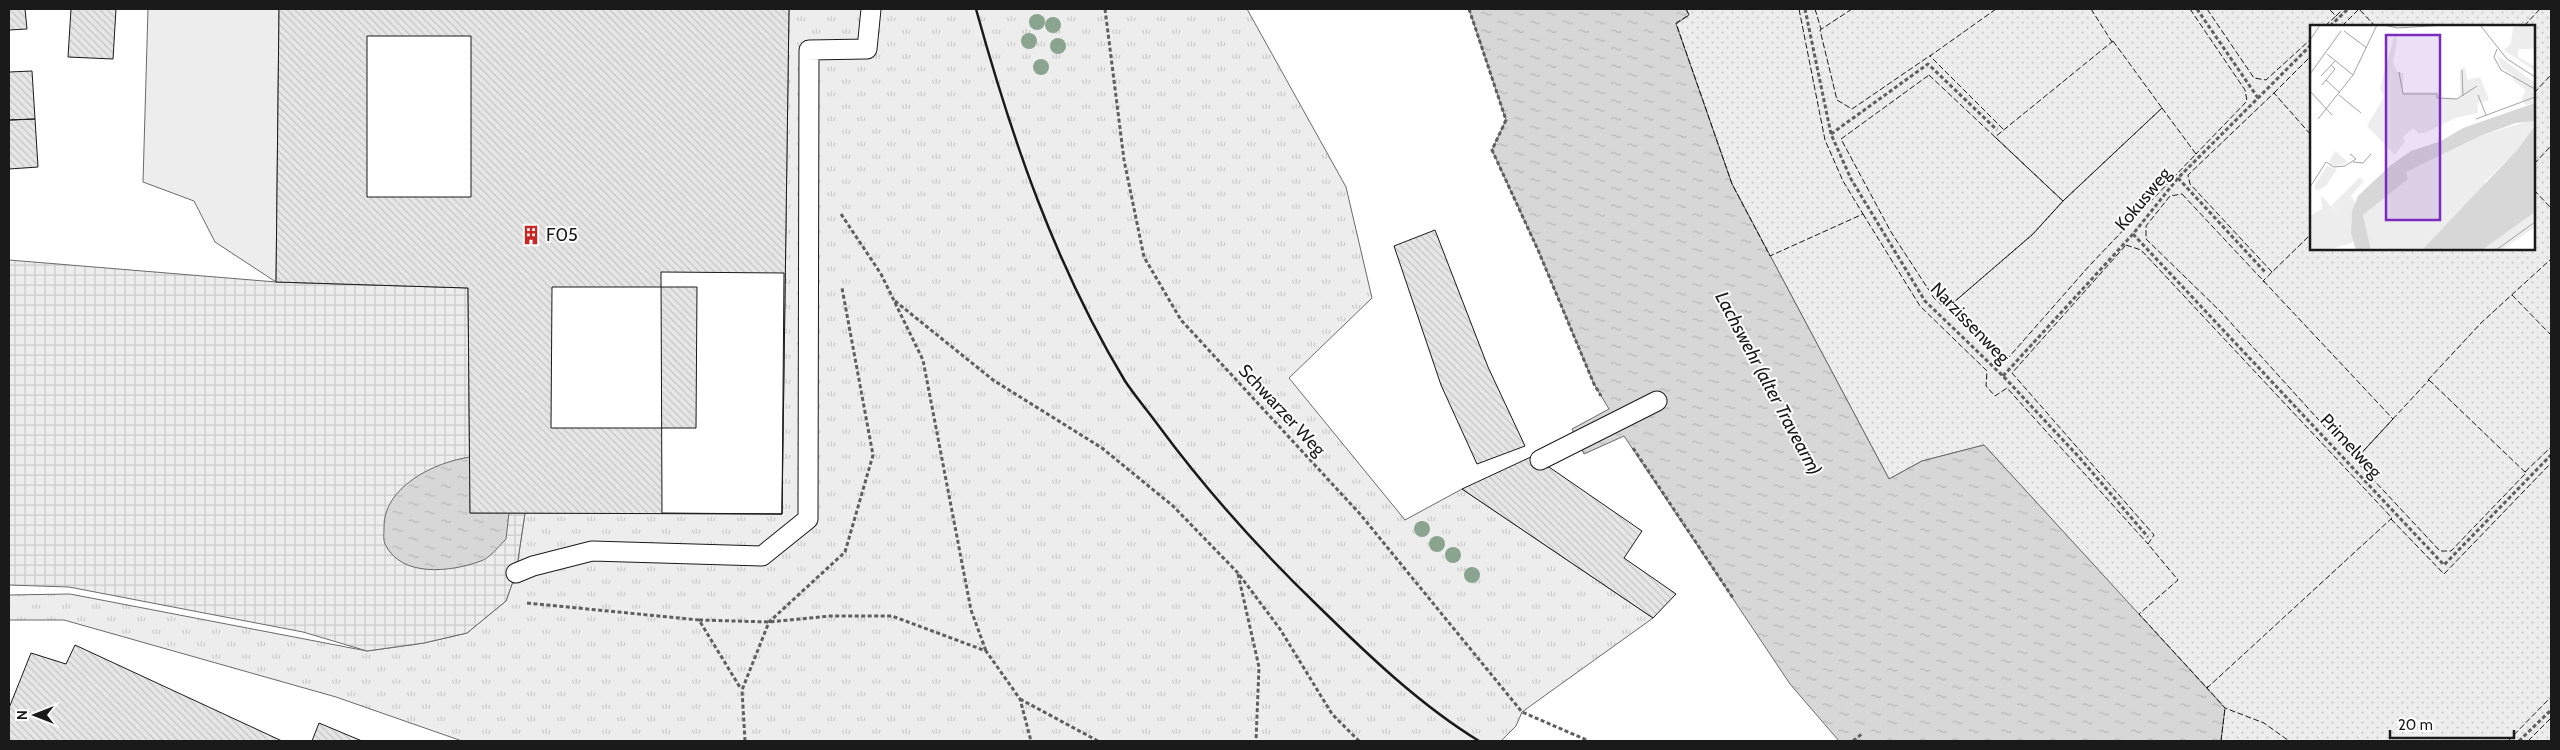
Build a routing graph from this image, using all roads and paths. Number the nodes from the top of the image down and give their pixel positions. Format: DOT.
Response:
graph roads {
  1 [pos="871,9"];
  2 [pos="1106,9"];
  3 [pos="1469,9"];
  4 [pos="1805,9"];
  5 [pos="2197,9"];
  6 [pos="2348,9"];
  7 [pos="2331,25"];
  8 [pos="2310,46"];
  9 [pos="2258,98"];
  10 [pos="1997,130"];
  11 [pos="1831,134"];
  12 [pos="2178,178"];
  13 [pos="836,208"];
  14 [pos="2132,234"];
  15 [pos="2265,272"];
  16 [pos="840,281"];
  17 [pos="892,299"];
  18 [pos="2002,376"];
  19 [pos="1604,401"];
  20 [pos="1657,401"];
  21 [pos="1629,442"];
  22 [pos="2551,454"];
  23 [pos="1540,460"];
  24 [pos="2148,537"];
  25 [pos="1238,573"];
  26 [pos="516,574"];
  27 [pos="1733,598"];
  28 [pos="525,603"];
  29 [pos="699,620"];
  30 [pos="769,622"];
  31 [pos="986,651"];
  32 [pos="742,690"];
  33 [pos="1020,699"];
  34 [pos="2551,710"];
  35 [pos="1863,732"];
  36 [pos="746,741"];
  37 [pos="1031,741"];
  38 [pos="1098,741"];
  39 [pos="1256,741"];
  40 [pos="1359,741"];
  41 [pos="1589,741"];
  42 [pos="1853,741"];
  43 [pos="2520,741"];
  1 -- 26 [label="lane"];
  2 -- 41 [label="path, Schwarzer Weg"];
  3 -- 19 [label="path"];
  4 -- 11 [label="path, Narzissenweg"];
  5 -- 9 [label="path"];
  6 -- 7 [label="path"];
  8 -- 9 [label="path, Kokusweg"];
  9 -- 12 [label="path, Kokusweg"];
  10 -- 11 [label="path"];
  11 -- 18 [label="path, Narzissenweg"];
  12 -- 14 [label="path, Kokusweg"];
  12 -- 15 [label="path"];
  13 -- 17 [label="path"];
  14 -- 18 [label="path, Kokusweg"];
  14 -- 22 [label="path, Primelweg"];
  16 -- 30 [label="path"];
  17 -- 25 [label="path"];
  17 -- 31 [label="path"];
  18 -- 24 [label="path, Narzissenweg"];
  20 -- 23 [label="lane"];
  21 -- 27 [label="path"];
  25 -- 39 [label="path"];
  25 -- 40 [label="path"];
  28 -- 29 [label="path"];
  29 -- 30 [label="path"];
  29 -- 32 [label="path"];
  30 -- 31 [label="path"];
  30 -- 32 [label="path"];
  31 -- 33 [label="path"];
  32 -- 36 [label="path"];
  33 -- 37 [label="path"];
  33 -- 38 [label="path"];
  34 -- 43 [label="path"];
  35 -- 42 [label="path"];
}
